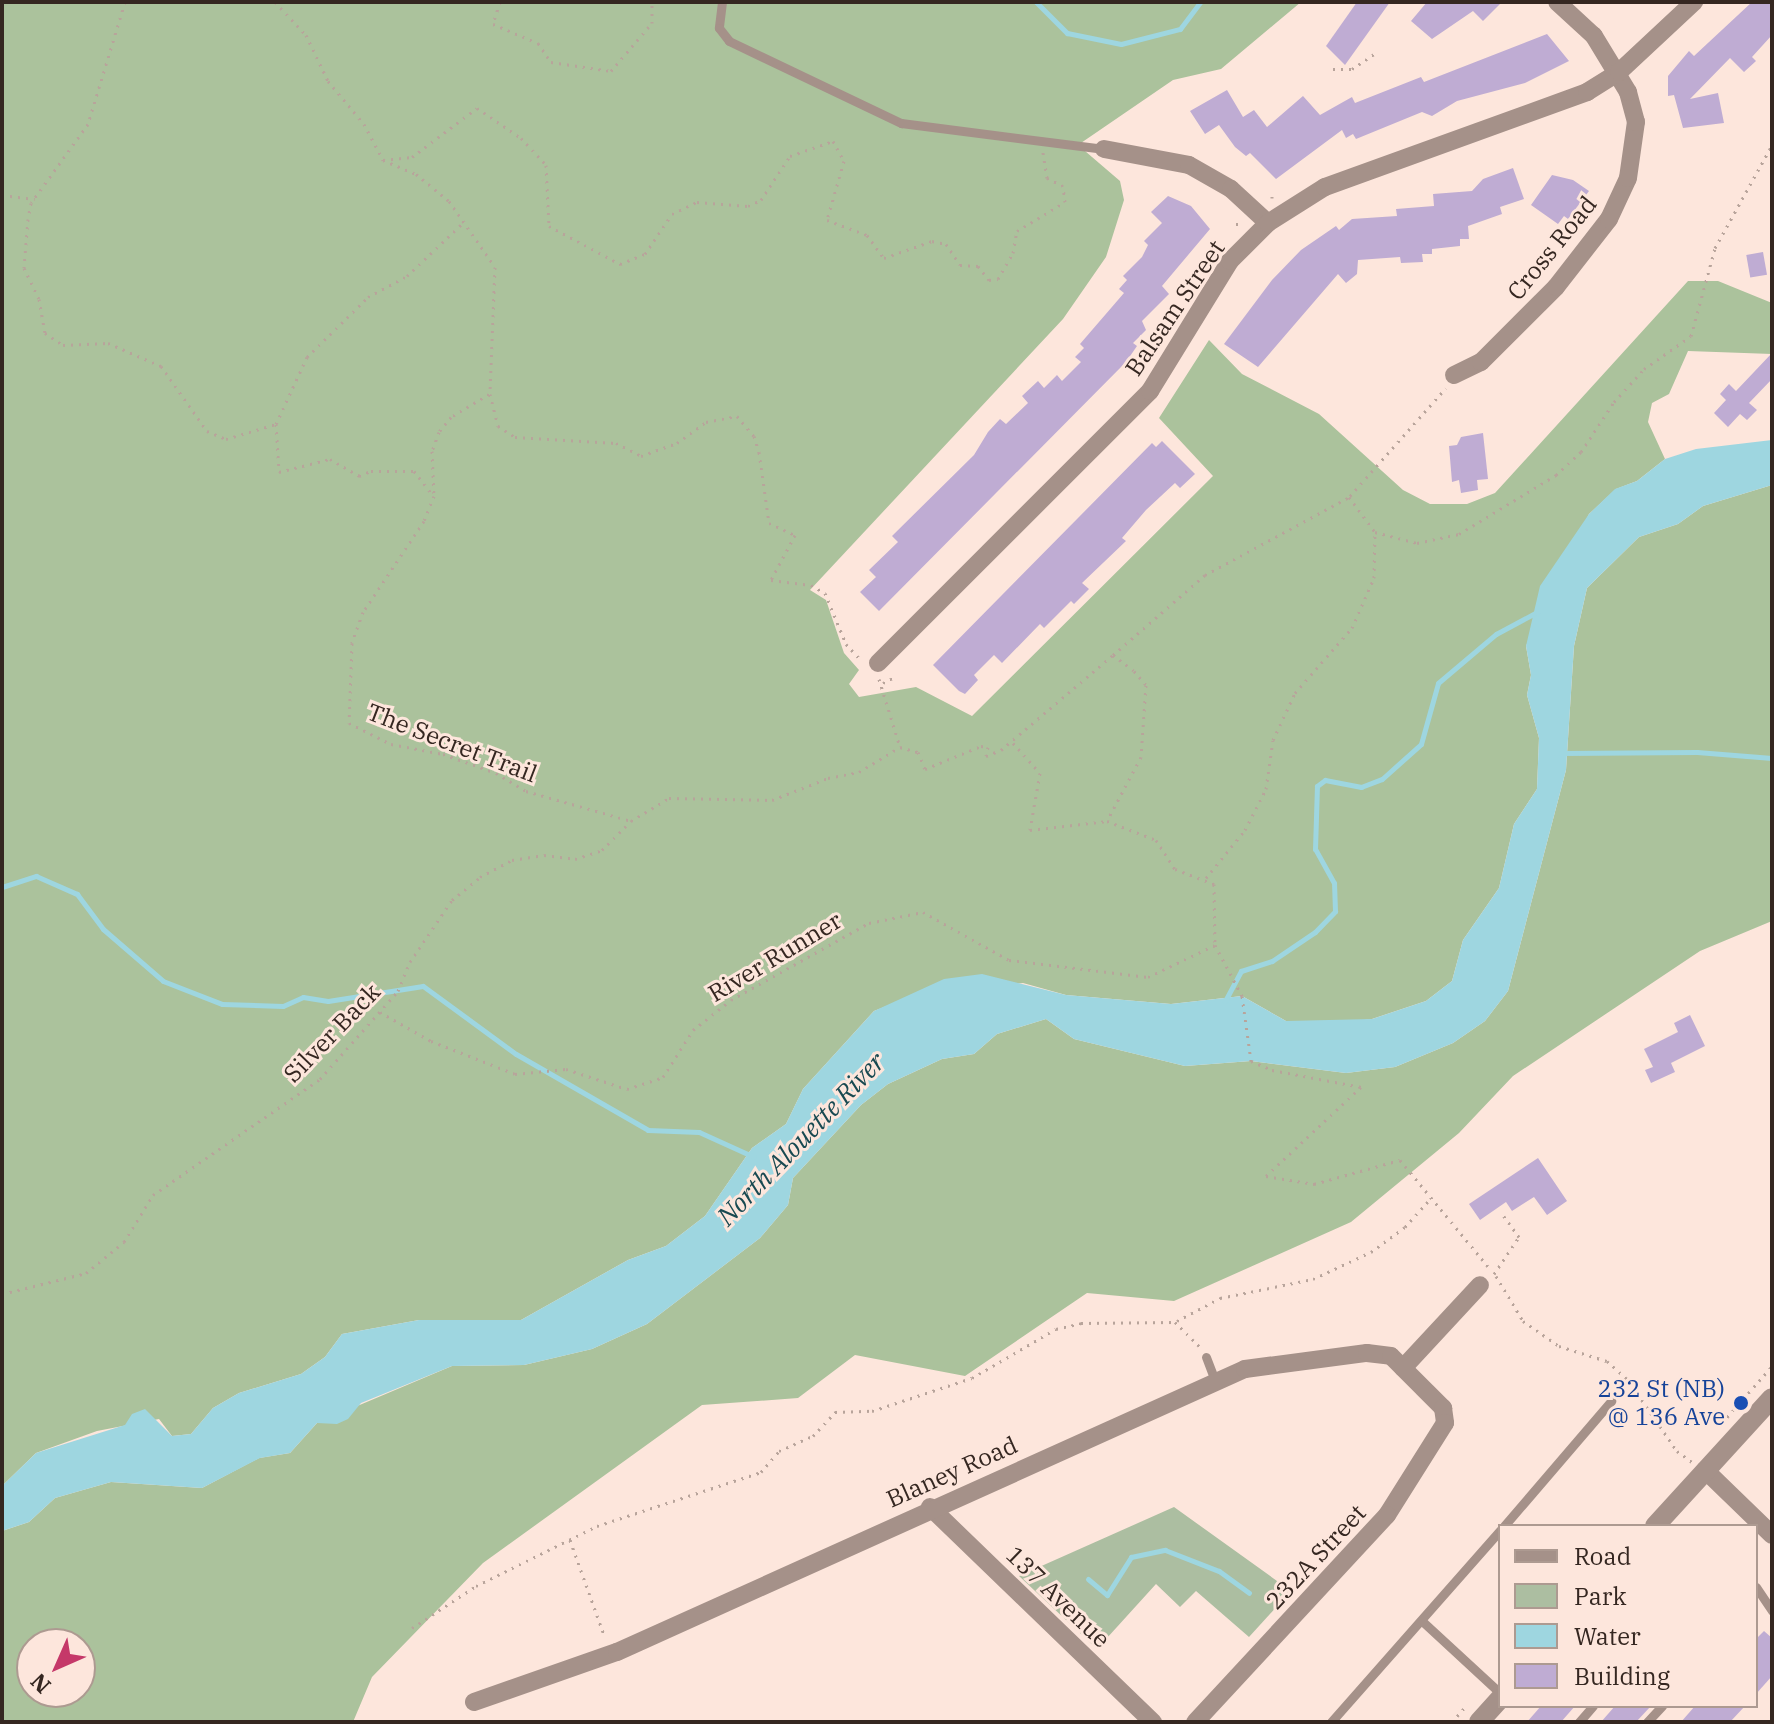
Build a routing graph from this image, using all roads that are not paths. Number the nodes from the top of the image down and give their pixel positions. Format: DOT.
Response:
graph roads {
  1 [pos="722,2"];
  2 [pos="1557,2"];
  3 [pos="1694,2"];
  4 [pos="1619,72"];
  5 [pos="1104,149"];
  6 [pos="1268,223"];
  7 [pos="1454,375"];
  8 [pos="873,667"];
  9 [pos="1487,1279"];
  10 [pos="1206,1357"];
  11 [pos="1403,1368"];
  12 [pos="1215,1381"];
  13 [pos="1772,1398"];
  14 [pos="1611,1401"];
  15 [pos="1443,1408"];
  16 [pos="1705,1470"];
  17 [pos="930,1507"];
  18 [pos="1505,1524"];
  19 [pos="1657,1524"];
  20 [pos="1498,1533"];
  21 [pos="1772,1535"];
  22 [pos="1760,1607"];
  23 [pos="1772,1611"];
  24 [pos="1422,1621"];
  25 [pos="1498,1694"];
  26 [pos="1498,1698"];
  27 [pos="474,1702"];
  28 [pos="1153,1722"];
  29 [pos="1195,1722"];
  30 [pos="1331,1722"];
  31 [pos="1479,1722"];
  1 -- 5 [label="lane"];
  2 -- 4 [label="street, Cross Road"];
  3 -- 4 [label="street, Balsam Street"];
  4 -- 6 [label="street, Balsam Street"];
  4 -- 7 [label="street, Cross Road"];
  5 -- 6 [label="street"];
  6 -- 8 [label="street, Balsam Street"];
  9 -- 11 [label="street"];
  10 -- 12 [label="lane"];
  11 -- 12 [label="street, Blaney Road"];
  11 -- 15 [label="street, Blaney Road"];
  12 -- 17 [label="street, Blaney Road"];
  13 -- 16 [label="street"];
  14 -- 18 [label="lane"];
  15 -- 29 [label="street, 232A Street"];
  16 -- 19 [label="street"];
  16 -- 21 [label="street"];
  17 -- 27 [label="street, Blaney Road"];
  17 -- 28 [label="street, 137 Avenue"];
  20 -- 24 [label="lane"];
  22 -- 23 [label="lane"];
  24 -- 25 [label="lane"];
  24 -- 30 [label="lane"];
  26 -- 31 [label="street"];
}
